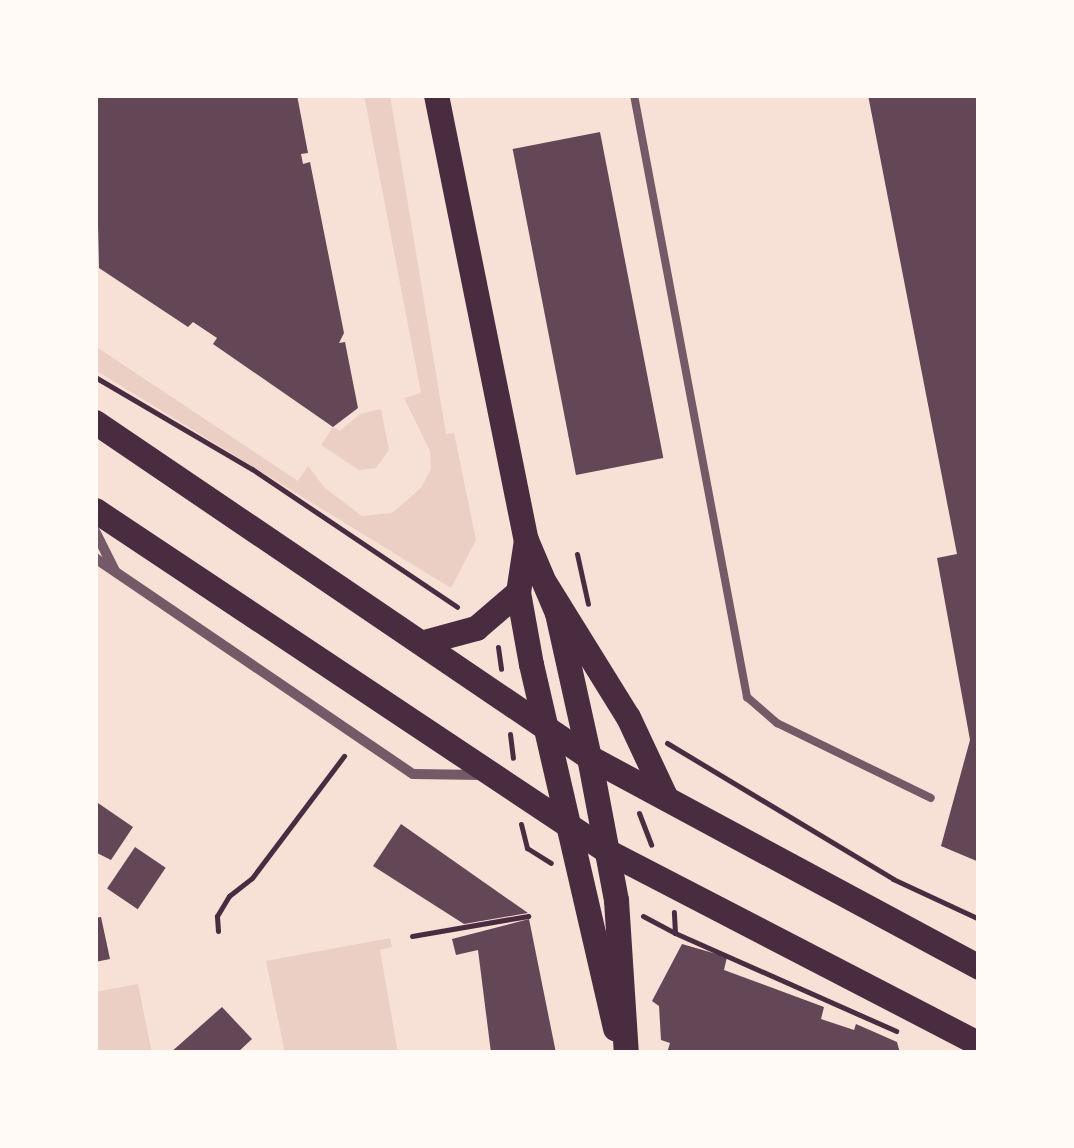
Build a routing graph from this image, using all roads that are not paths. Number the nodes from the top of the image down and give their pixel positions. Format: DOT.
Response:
graph roads {
  1 [pos="436,95"];
  2 [pos="634,95"];
  3 [pos="95,422"];
  4 [pos="95,510"];
  5 [pos="95,531"];
  6 [pos="526,540"];
  7 [pos="95,558"];
  8 [pos="116,572"];
  9 [pos="546,585"];
  10 [pos="518,592"];
  11 [pos="424,642"];
  12 [pos="542,726"];
  13 [pos="590,758"];
  14 [pos="488,775"];
  15 [pos="931,798"];
  16 [pos="669,803"];
  17 [pos="566,826"];
  18 [pos="607,851"];
  19 [pos="979,968"];
  20 [pos="979,1044"];
  21 [pos="624,1053"];
  1 -- 6 [label="main road"];
  2 -- 15 [label="lane"];
  3 -- 11 [label="main road"];
  4 -- 14 [label="main road"];
  5 -- 8 [label="street"];
  6 -- 9 [label="main road"];
  6 -- 10 [label="main road"];
  7 -- 8 [label="street"];
  8 -- 14 [label="street"];
  9 -- 13 [label="main road"];
  9 -- 16 [label="main road"];
  10 -- 11 [label="main road"];
  10 -- 12 [label="main road"];
  11 -- 12 [label="main road"];
  12 -- 13 [label="main road"];
  12 -- 17 [label="main road"];
  13 -- 16 [label="main road"];
  13 -- 18 [label="main road"];
  14 -- 17 [label="main road"];
  16 -- 19 [label="main road"];
  17 -- 18 [label="main road"];
  17 -- 21 [label="main road"];
  18 -- 20 [label="main road"];
  18 -- 21 [label="main road"];
}
